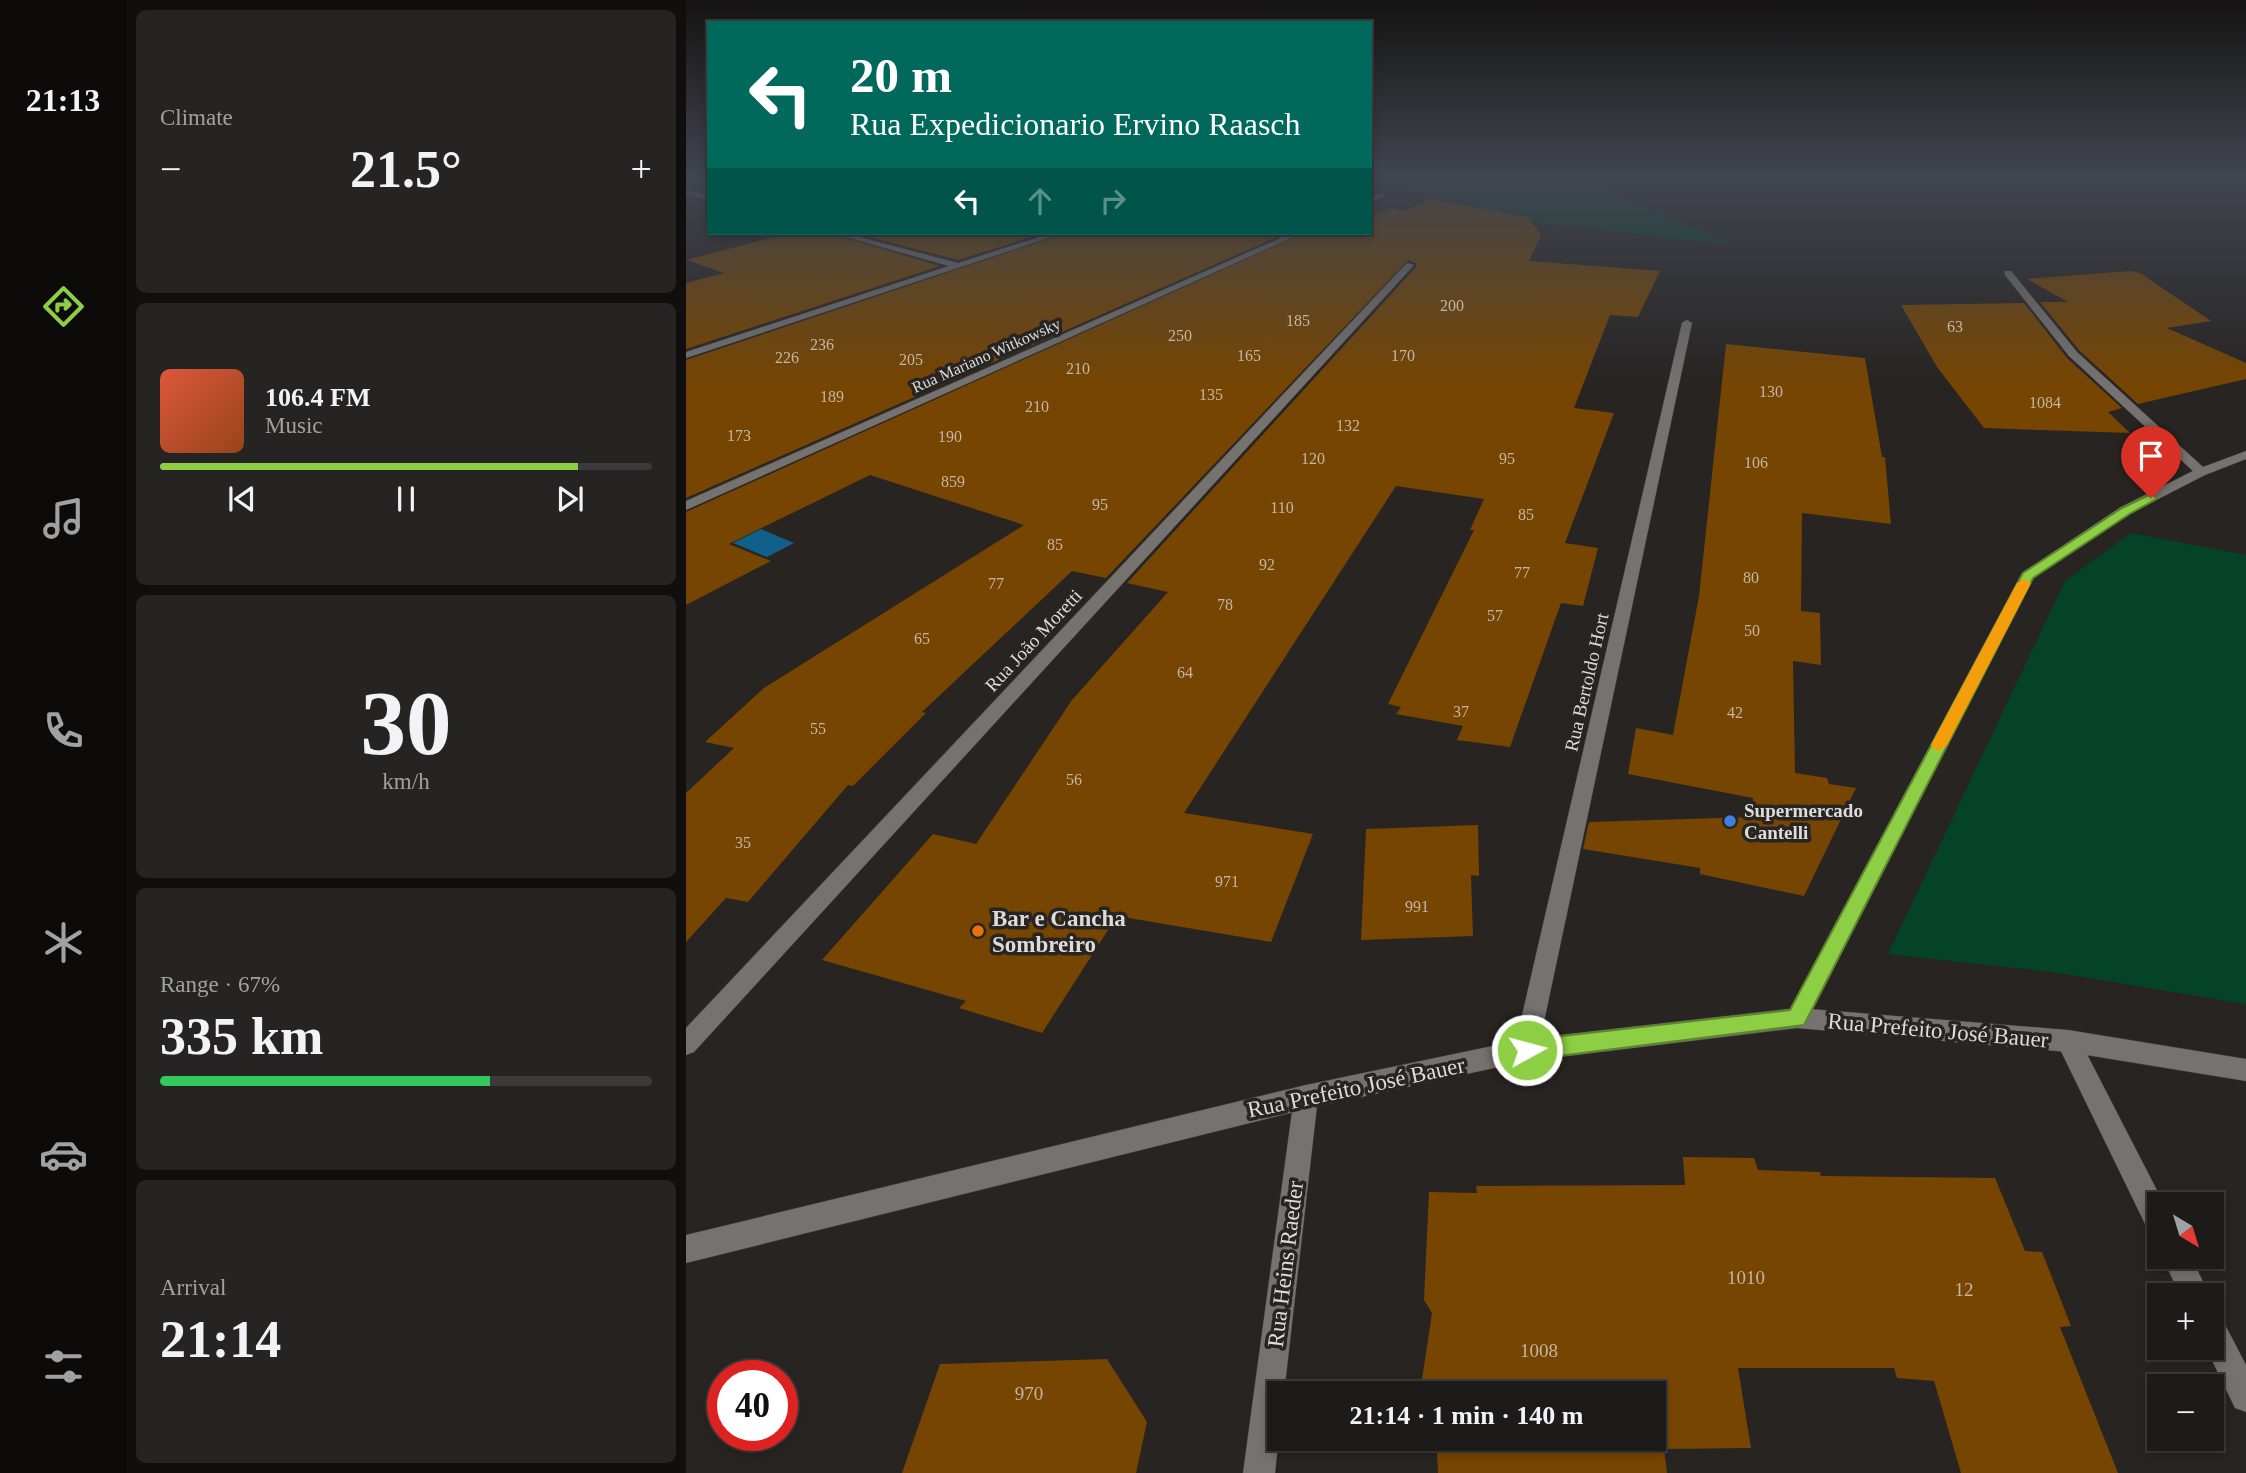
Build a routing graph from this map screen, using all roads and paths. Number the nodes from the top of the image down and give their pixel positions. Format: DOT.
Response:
graph roads {
  1 [pos="887,247"];
  2 [pos="1017,247"];
  3 [pos="1267,247"];
  4 [pos="1410,265"];
  5 [pos="958,266"];
  6 [pos="2008,273"];
  7 [pos="1687,323"];
  8 [pos="686,355"];
  9 [pos="2246,455"];
  10 [pos="2201,472"];
  11 [pos="686,506"];
  12 [pos="1797,1018"];
  13 [pos="2068,1041"];
  14 [pos="686,1044"];
  15 [pos="1527,1050"];
  16 [pos="2246,1070"];
  17 [pos="1306,1097"];
  18 [pos="2147,1198"];
  19 [pos="686,1249"];
  20 [pos="2224,1353"];
  21 [pos="2246,1397"];
  22 [pos="1259,1473"];
  1 -- 5 [label="street"];
  2 -- 5 [label="street"];
  3 -- 11 [label="street, Rua Mariano Witkowsky"];
  4 -- 14 [label="street, Rua João Moretti"];
  5 -- 8 [label="street"];
  6 -- 10 [label="street"];
  7 -- 15 [label="street, Rua Bertoldo Hort"];
  9 -- 10 [label="street"];
  10 -- 12 [label="street"];
  12 -- 13 [label="street, Rua Prefeito José Bauer"];
  12 -- 15 [label="street, Rua Prefeito José Bauer"];
  13 -- 16 [label="street, Rua Prefeito José Bauer"];
  13 -- 18 [label="street"];
  15 -- 17 [label="street, Rua Prefeito José Bauer"];
  17 -- 19 [label="street, Rua Prefeito José Bauer"];
  17 -- 22 [label="street, Rua Heins Raeder"];
  20 -- 21 [label="street"];
}
